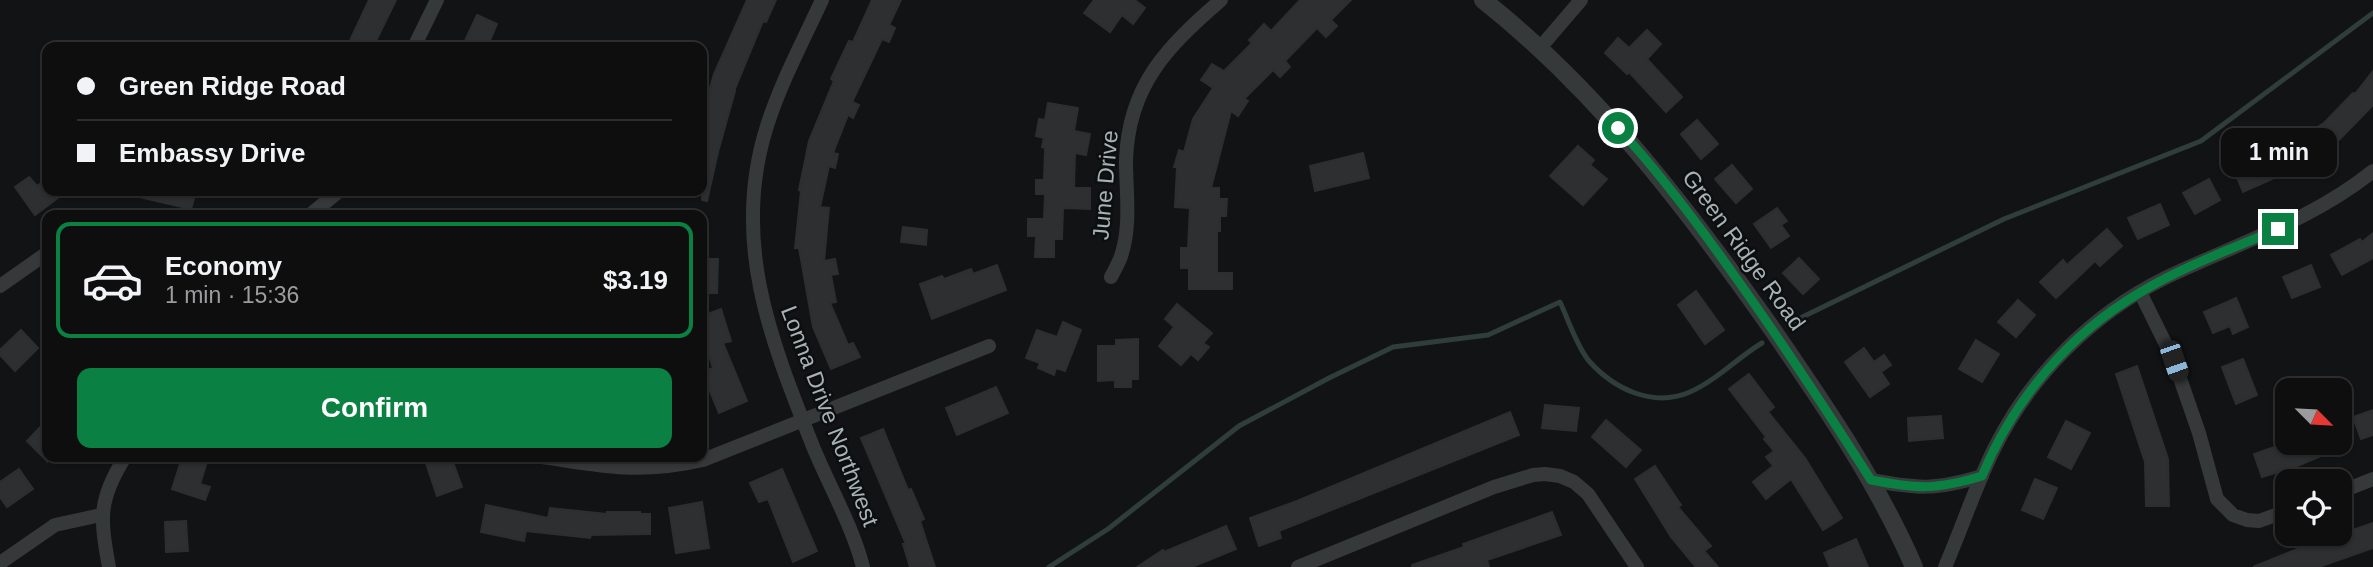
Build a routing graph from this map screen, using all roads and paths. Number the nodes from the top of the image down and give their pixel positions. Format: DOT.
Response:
graph roads {
  1 [pos="437,0"];
  2 [pos="822,0"];
  3 [pos="1222,0"];
  4 [pos="1483,0"];
  5 [pos="1581,0"];
  6 [pos="416,42"];
  7 [pos="1539,49"];
  8 [pos="2373,171"];
  9 [pos="334,196"];
  10 [pos="318,210"];
  11 [pos="42,257"];
  12 [pos="1111,277"];
  13 [pos="0,286"];
  14 [pos="2140,292"];
  15 [pos="989,346"];
  16 [pos="804,420"];
  17 [pos="707,459"];
  18 [pos="122,462"];
  19 [pos="574,462"];
  20 [pos="695,462"];
  21 [pos="1982,476"];
  22 [pos="2373,479"];
  23 [pos="1871,480"];
  24 [pos="2352,487"];
  25 [pos="101,515"];
  26 [pos="2275,515"];
  27 [pos="0,563"];
  28 [pos="109,567"];
  29 [pos="863,567"];
  30 [pos="1298,567"];
  31 [pos="1637,567"];
  32 [pos="1914,567"];
  33 [pos="1945,567"];
  1 -- 6 [label="street"];
  2 -- 16 [label="street, Lonna Drive Northwest"];
  3 -- 12 [label="street, June Drive"];
  4 -- 7 [label="street, Green Ridge Road"];
  5 -- 7 [label="street"];
  7 -- 23 [label="street, Green Ridge Road"];
  8 -- 14 [label="street"];
  9 -- 10 [label="street"];
  11 -- 13 [label="street"];
  14 -- 21 [label="street"];
  14 -- 26 [label="street"];
  15 -- 16 [label="street"];
  16 -- 17 [label="street"];
  16 -- 29 [label="street, Lonna Drive Northwest"];
  18 -- 25 [label="street"];
  19 -- 20 [label="street"];
  21 -- 23 [label="street"];
  21 -- 33 [label="street"];
  22 -- 24 [label="street"];
  23 -- 32 [label="street, Green Ridge Road"];
  25 -- 27 [label="street"];
  25 -- 28 [label="street"];
  30 -- 31 [label="street"];
}
